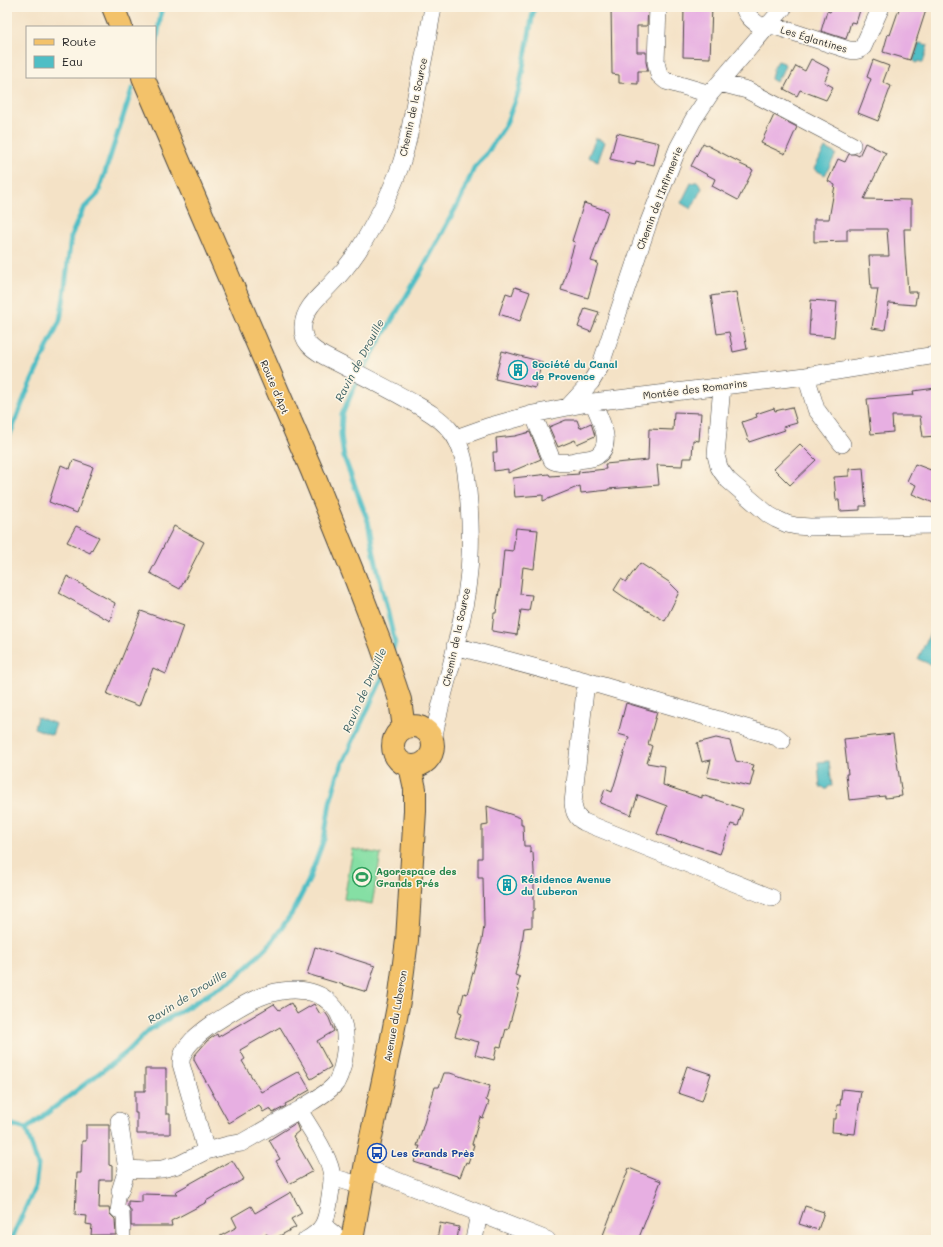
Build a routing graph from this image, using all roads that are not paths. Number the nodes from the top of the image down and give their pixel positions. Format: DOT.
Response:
graph roads {
  1 [pos="112,7"];
  2 [pos="433,7"];
  3 [pos="658,7"];
  4 [pos="744,7"];
  5 [pos="784,7"];
  6 [pos="881,7"];
  7 [pos="121,26"];
  8 [pos="766,27"];
  9 [pos="143,78"];
  10 [pos="715,88"];
  11 [pos="852,145"];
  12 [pos="936,354"];
  13 [pos="806,376"];
  14 [pos="722,386"];
  15 [pos="593,402"];
  16 [pos="568,407"];
  17 [pos="533,414"];
  18 [pos="456,438"];
  19 [pos="842,444"];
  20 [pos="936,525"];
  21 [pos="455,646"];
  22 [pos="586,681"];
  23 [pos="420,732"];
  24 [pos="782,741"];
  25 [pos="416,765"];
  26 [pos="772,898"];
  27 [pos="299,1110"];
  28 [pos="119,1121"];
  29 [pos="206,1151"];
  30 [pos="127,1169"];
  31 [pos="332,1177"];
  32 [pos="364,1177"];
  33 [pos="120,1191"];
  34 [pos="479,1213"];
  35 [pos="324,1226"];
  36 [pos="124,1240"];
  37 [pos="306,1240"];
  38 [pos="341,1240"];
  39 [pos="352,1240"];
  40 [pos="474,1240"];
  41 [pos="547,1240"];
  1 -- 7 [label="main road"];
  2 -- 18 [label="street, Chemin de la Source"];
  3 -- 10 [label="street"];
  4 -- 8 [label="street"];
  5 -- 8 [label="street, Chemin de l'Infirmerie"];
  6 -- 8 [label="street, Les Églantines"];
  8 -- 10 [label="street, Chemin de l'Infirmerie"];
  9 -- 23 [label="main road, Route d'Apt"];
  10 -- 11 [label="street"];
  10 -- 16 [label="street, Chemin de l'Infirmerie"];
  12 -- 13 [label="street, Montée des Romarins"];
  13 -- 14 [label="street, Montée des Romarins"];
  13 -- 19 [label="street"];
  14 -- 15 [label="street, Montée des Romarins"];
  14 -- 20 [label="street"];
  15 -- 16 [label="street, Montée des Romarins"];
  15 -- 17 [label="street"];
  16 -- 17 [label="street, Montée des Romarins"];
  17 -- 18 [label="street, Montée des Romarins"];
  18 -- 21 [label="street, Chemin de la Source"];
  21 -- 22 [label="street"];
  21 -- 23 [label="street, Chemin de la Source"];
  22 -- 24 [label="street"];
  22 -- 26 [label="street"];
  23 -- 25 [label="main road"];
  23 -- 25 [label="main road"];
  25 -- 32 [label="main road, Avenue du Luberon"];
  27 -- 29 [label="street"];
  27 -- 29 [label="street"];
  27 -- 31 [label="street"];
  28 -- 30 [label="street"];
  29 -- 30 [label="street"];
  30 -- 33 [label="street"];
  31 -- 32 [label="street"];
  31 -- 35 [label="street"];
  32 -- 34 [label="street"];
  32 -- 39 [label="main road, Avenue du Luberon"];
  33 -- 36 [label="street"];
  34 -- 40 [label="street"];
  34 -- 41 [label="street"];
  35 -- 37 [label="street"];
  35 -- 38 [label="street"];
}
